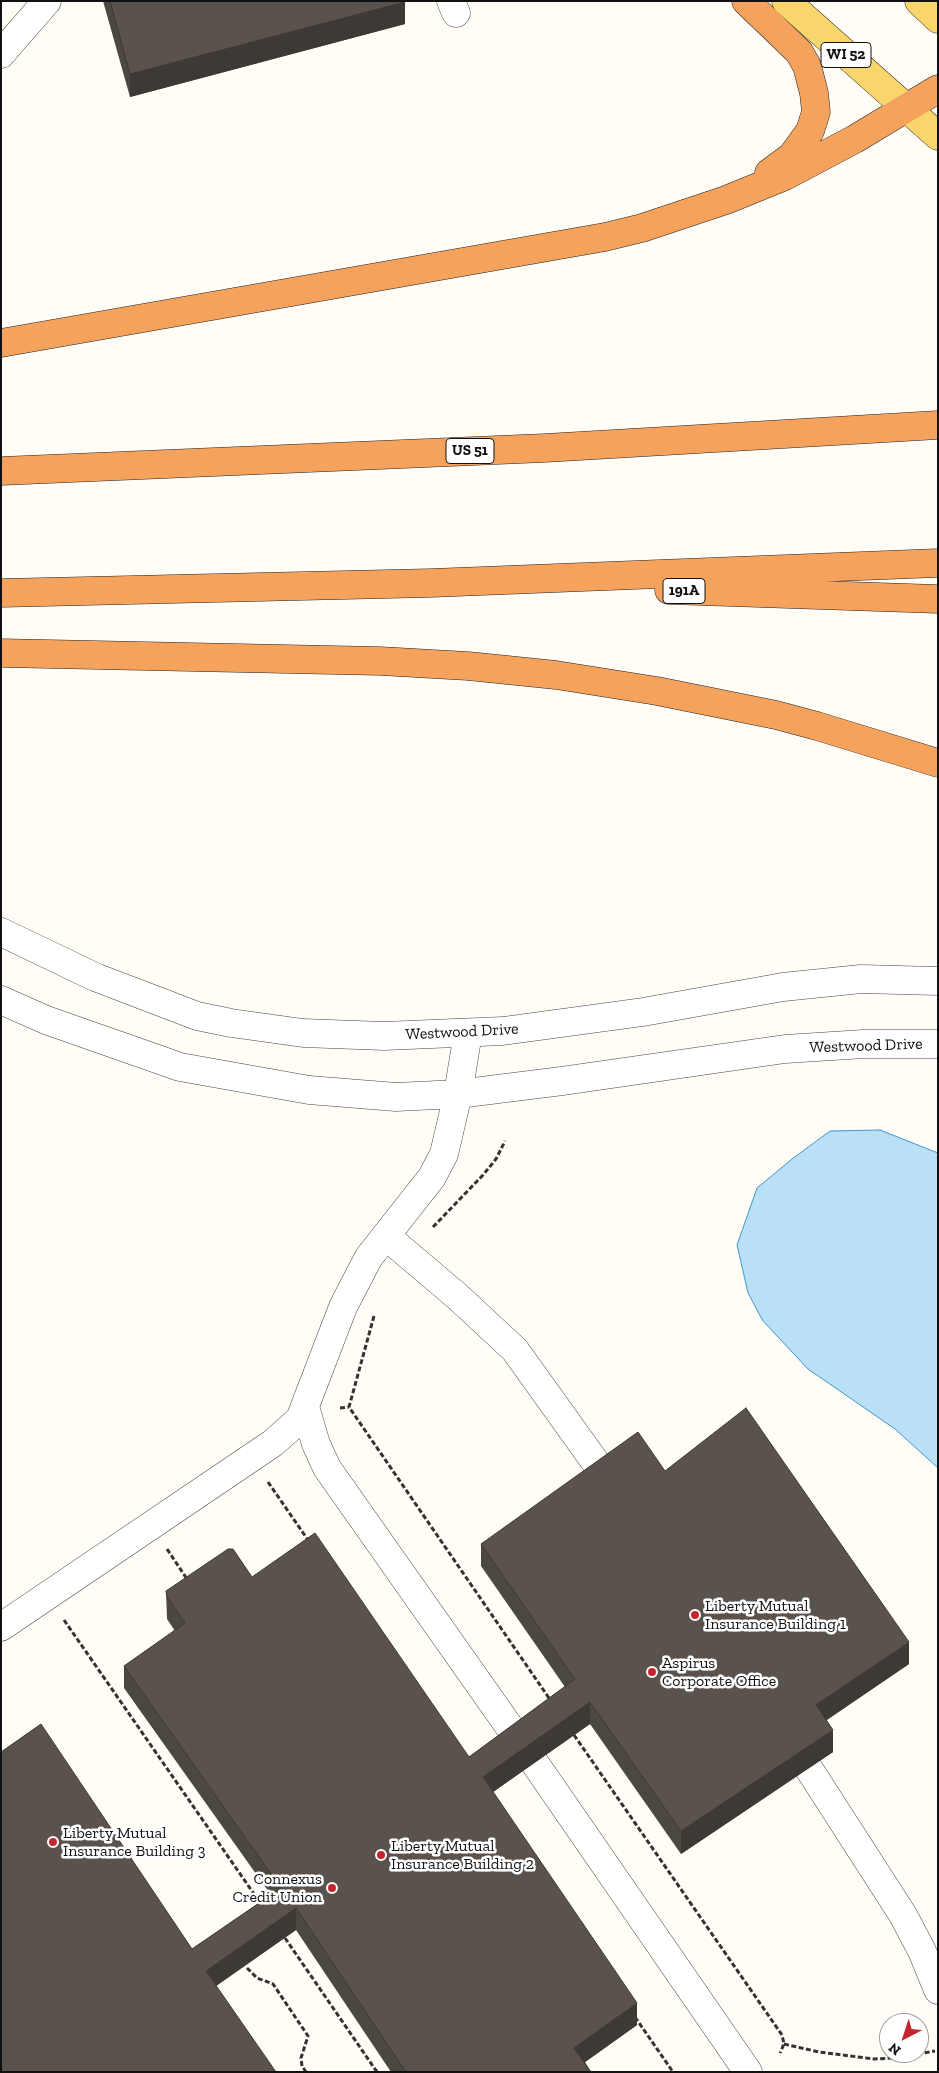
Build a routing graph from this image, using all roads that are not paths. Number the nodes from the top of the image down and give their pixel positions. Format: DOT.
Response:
graph roads {
  1 [pos="47,1"];
  2 [pos="746,1"];
  3 [pos="786,1"];
  4 [pos="919,1"];
  5 [pos="938,19"];
  6 [pos="1,54"];
  7 [pos="938,89"];
  8 [pos="906,108"];
  9 [pos="938,136"];
  10 [pos="716,204"];
  11 [pos="1,343"];
  12 [pos="938,425"];
  13 [pos="1,471"];
  14 [pos="938,563"];
  15 [pos="431,583"];
  16 [pos="1,593"];
  17 [pos="938,600"];
  18 [pos="1,653"];
  19 [pos="938,763"];
  20 [pos="1,932"];
  21 [pos="938,980"];
  22 [pos="1,1000"];
  23 [pos="468,1034"];
  24 [pos="938,1044"];
  25 [pos="458,1094"];
  26 [pos="386,1236"];
  27 [pos="306,1410"];
  28 [pos="606,1477"];
  29 [pos="1,1627"];
  30 [pos="809,1769"];
  31 [pos="938,1990"];
  32 [pos="748,2072"];
  1 -- 6 [label="street"];
  2 -- 10 [label="highway"];
  3 -- 8 [label="main road, WI 52"];
  4 -- 5 [label="main road"];
  7 -- 8 [label="highway"];
  8 -- 9 [label="main road, WI 52"];
  8 -- 10 [label="highway"];
  10 -- 11 [label="highway"];
  12 -- 13 [label="highway, US 51"];
  14 -- 15 [label="highway"];
  15 -- 16 [label="highway"];
  15 -- 17 [label="highway, 191A"];
  18 -- 19 [label="highway"];
  20 -- 23 [label="street, Westwood Drive"];
  21 -- 23 [label="street, Westwood Drive"];
  22 -- 25 [label="street, Westwood Drive"];
  23 -- 25 [label="street"];
  24 -- 25 [label="street, Westwood Drive"];
  25 -- 26 [label="street"];
  26 -- 27 [label="street"];
  26 -- 28 [label="street"];
  27 -- 29 [label="street"];
  27 -- 32 [label="street"];
  30 -- 31 [label="street"];
}
